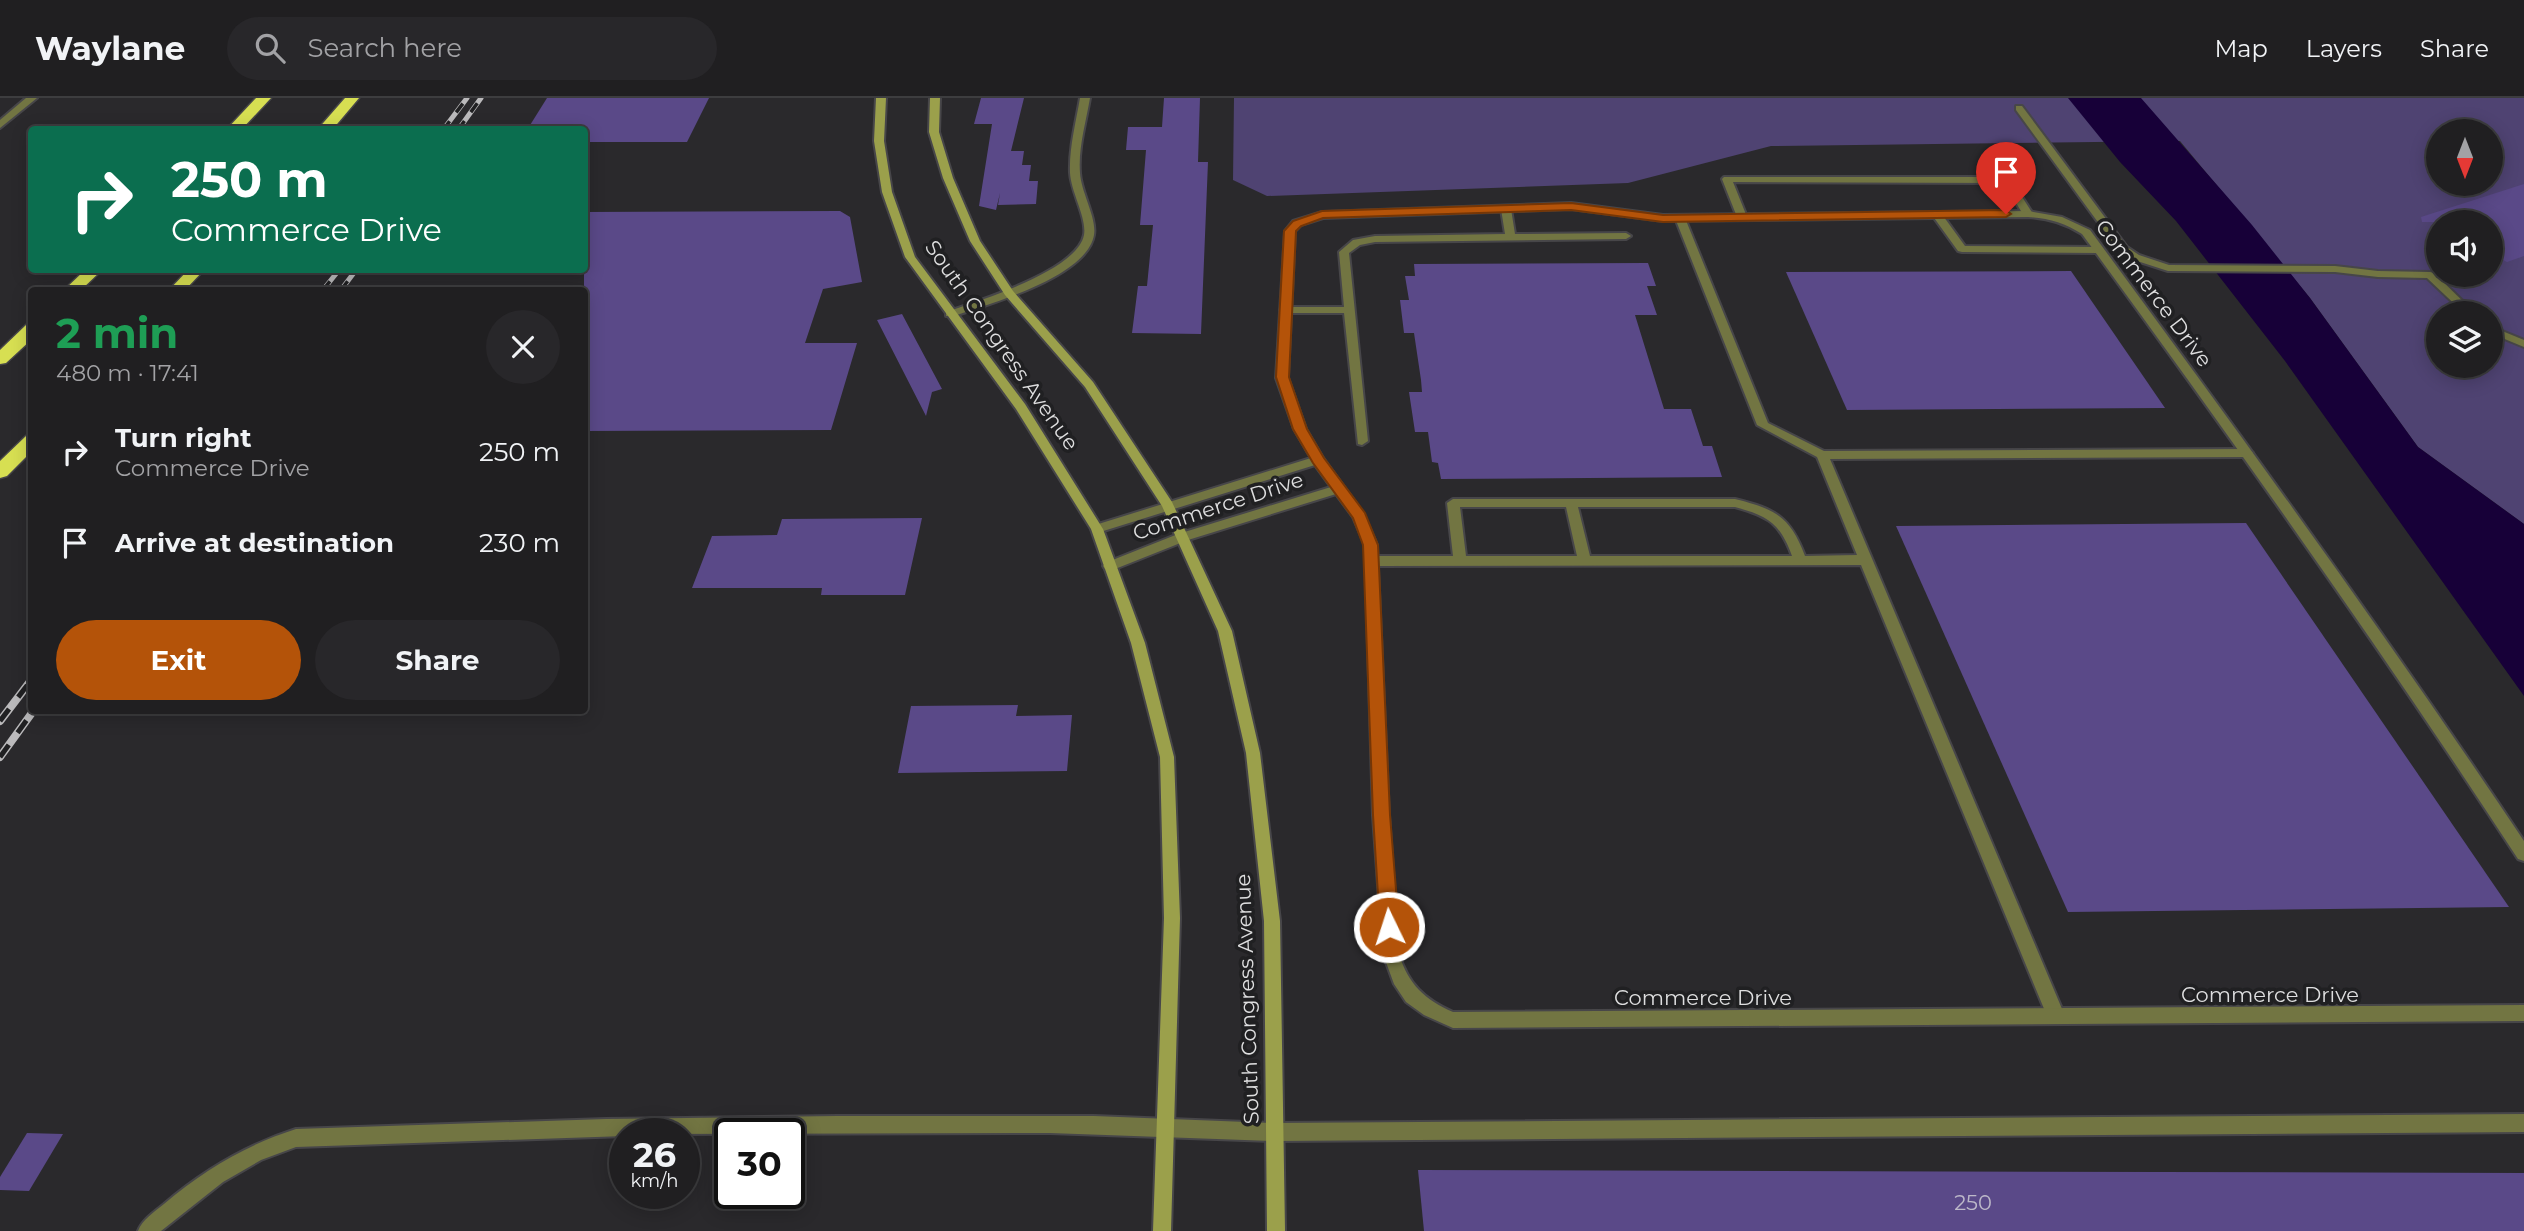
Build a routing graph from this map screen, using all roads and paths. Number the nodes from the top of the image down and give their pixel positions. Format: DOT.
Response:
graph roads {
  1 [pos="32,98"];
  2 [pos="264,98"];
  3 [pos="352,98"];
  4 [pos="881,98"];
  5 [pos="935,98"];
  6 [pos="1085,98"];
  7 [pos="2019,108"];
  8 [pos="0,125"];
  9 [pos="237,126"];
  10 [pos="328,126"];
  11 [pos="1506,209"];
  12 [pos="2028,214"];
  13 [pos="1937,215"];
  14 [pos="1742,217"];
  15 [pos="1680,218"];
  16 [pos="1626,236"];
  17 [pos="1511,238"];
  18 [pos="2099,250"];
  19 [pos="91,273"];
  20 [pos="193,273"];
  21 [pos="75,287"];
  22 [pos="180,287"];
  23 [pos="1009,293"];
  24 [pos="2457,301"];
  25 [pos="1285,310"];
  26 [pos="1350,310"];
  27 [pos="950,314"];
  28 [pos="28,333"];
  29 [pos="2503,334"];
  30 [pos="2524,344"];
  31 [pos="0,359"];
  32 [pos="1362,441"];
  33 [pos="28,444"];
  34 [pos="2247,453"];
  35 [pos="1822,455"];
  36 [pos="1318,460"];
  37 [pos="0,472"];
  38 [pos="1340,488"];
  39 [pos="1572,503"];
  40 [pos="1168,505"];
  41 [pos="1097,529"];
  42 [pos="1183,537"];
  43 [pos="1584,560"];
  44 [pos="1800,560"];
  45 [pos="1865,560"];
  46 [pos="1373,561"];
  47 [pos="1460,561"];
  48 [pos="1110,566"];
  49 [pos="2524,854"];
  50 [pos="2524,1013"];
  51 [pos="2056,1016"];
  52 [pos="2524,1123"];
  53 [pos="1166,1125"];
  54 [pos="1274,1132"];
  55 [pos="147,1231"];
  56 [pos="1162,1231"];
  57 [pos="1276,1231"];
  1 -- 8 [label="street"];
  2 -- 9 [label="highway"];
  3 -- 10 [label="highway"];
  4 -- 27 [label="main road, South Congress Avenue"];
  5 -- 23 [label="main road, South Congress Avenue"];
  6 -- 23 [label="street"];
  7 -- 24 [label="street"];
  11 -- 15 [label="street, Commerce Drive"];
  11 -- 17 [label="street"];
  11 -- 25 [label="street, Commerce Drive"];
  12 -- 13 [label="street, Commerce Drive"];
  12 -- 14 [label="street"];
  12 -- 18 [label="street, Commerce Drive"];
  13 -- 14 [label="street, Commerce Drive"];
  13 -- 18 [label="street"];
  14 -- 15 [label="street, Commerce Drive"];
  15 -- 35 [label="street"];
  16 -- 17 [label="street"];
  17 -- 26 [label="street"];
  18 -- 34 [label="street, Commerce Drive"];
  19 -- 21 [label="highway"];
  20 -- 22 [label="highway"];
  23 -- 27 [label="street"];
  23 -- 40 [label="main road, South Congress Avenue"];
  25 -- 26 [label="street"];
  25 -- 36 [label="street, Commerce Drive"];
  26 -- 32 [label="street"];
  27 -- 41 [label="main road, South Congress Avenue"];
  28 -- 31 [label="highway"];
  29 -- 30 [label="street"];
  33 -- 37 [label="highway"];
  34 -- 35 [label="street"];
  34 -- 49 [label="street, Commerce Drive"];
  35 -- 45 [label="street"];
  36 -- 38 [label="street, Commerce Drive"];
  36 -- 40 [label="street, Commerce Drive"];
  38 -- 42 [label="street, Commerce Drive"];
  38 -- 46 [label="street, Commerce Drive"];
  39 -- 43 [label="street"];
  39 -- 44 [label="street"];
  39 -- 47 [label="street"];
  40 -- 41 [label="street, Commerce Drive"];
  40 -- 42 [label="main road, South Congress Avenue"];
  41 -- 48 [label="main road, South Congress Avenue"];
  42 -- 48 [label="street, Commerce Drive"];
  42 -- 54 [label="main road, South Congress Avenue"];
  43 -- 44 [label="street"];
  43 -- 47 [label="street"];
  44 -- 45 [label="street"];
  45 -- 51 [label="street"];
  46 -- 47 [label="street"];
  46 -- 51 [label="street, Commerce Drive"];
  48 -- 53 [label="main road, South Congress Avenue"];
  50 -- 51 [label="street, Commerce Drive"];
  52 -- 54 [label="street"];
  53 -- 54 [label="street"];
  53 -- 55 [label="street"];
  53 -- 56 [label="main road, South Congress Avenue"];
  54 -- 57 [label="main road, South Congress Avenue"];
}
